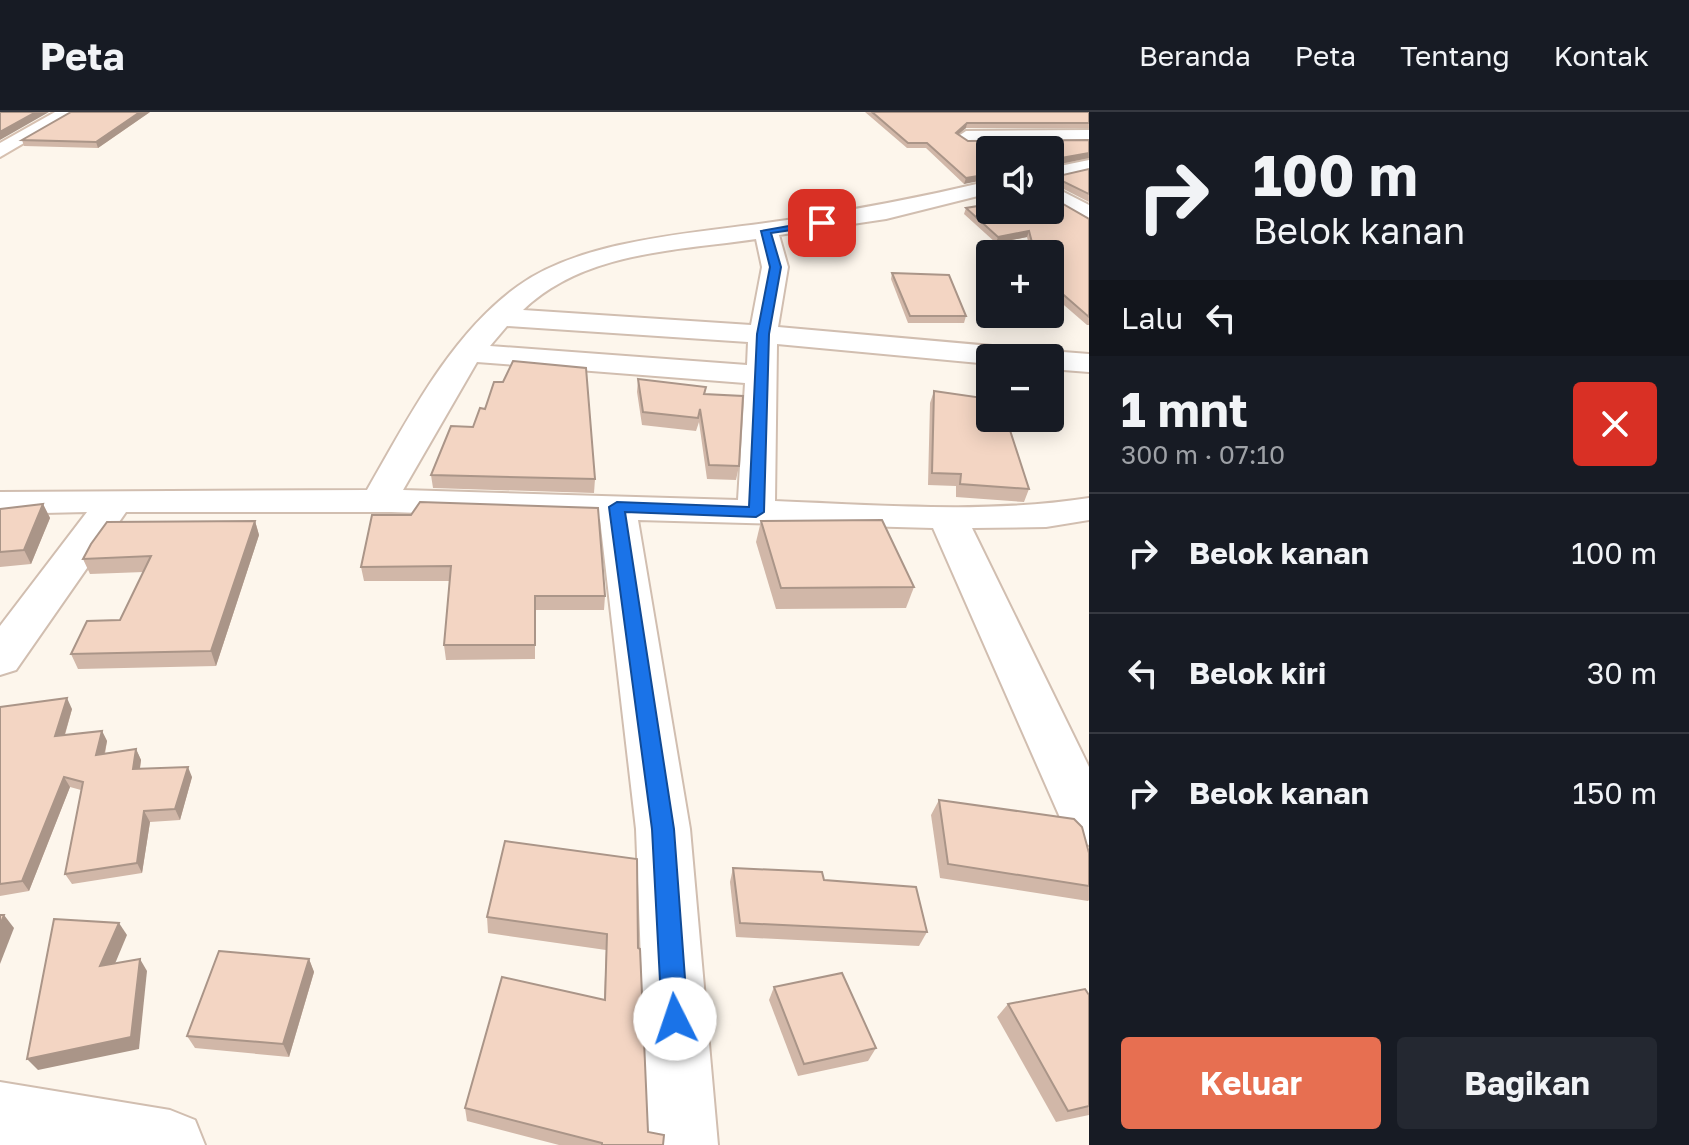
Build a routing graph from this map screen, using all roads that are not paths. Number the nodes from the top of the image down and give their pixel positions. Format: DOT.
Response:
graph roads {
  1 [pos="68,112"];
  2 [pos="1089,136"];
  3 [pos="976,146"];
  4 [pos="0,151"];
  5 [pos="1089,166"];
  6 [pos="1064,171"];
  7 [pos="976,190"];
  8 [pos="1064,199"];
  9 [pos="1089,214"];
  10 [pos="766,231"];
  11 [pos="499,317"];
  12 [pos="763,334"];
  13 [pos="470,353"];
  14 [pos="976,354"];
  15 [pos="1064,361"];
  16 [pos="1089,363"];
  17 [pos="761,375"];
  18 [pos="379,501"];
  19 [pos="114,502"];
  20 [pos="0,503"];
  21 [pos="617,507"];
  22 [pos="1089,509"];
  23 [pos="756,512"];
  24 [pos="947,517"];
  25 [pos="0,659"];
  26 [pos="1089,822"];
  27 [pos="0,1117"];
  28 [pos="170,1145"];
  29 [pos="683,1145"];
  1 -- 4 [label="street"];
  2 -- 3 [label="street"];
  5 -- 6 [label="street"];
  7 -- 10 [label="street"];
  8 -- 9 [label="street"];
  10 -- 11 [label="street"];
  10 -- 12 [label="street"];
  11 -- 12 [label="street"];
  11 -- 13 [label="street"];
  12 -- 14 [label="street"];
  12 -- 17 [label="street"];
  13 -- 17 [label="street"];
  13 -- 18 [label="street"];
  15 -- 16 [label="street"];
  17 -- 23 [label="street"];
  18 -- 19 [label="street"];
  18 -- 21 [label="street"];
  19 -- 20 [label="street"];
  19 -- 25 [label="street"];
  21 -- 23 [label="street"];
  21 -- 29 [label="street"];
  22 -- 24 [label="street"];
  23 -- 24 [label="street"];
  24 -- 26 [label="street"];
  27 -- 28 [label="street"];
}
